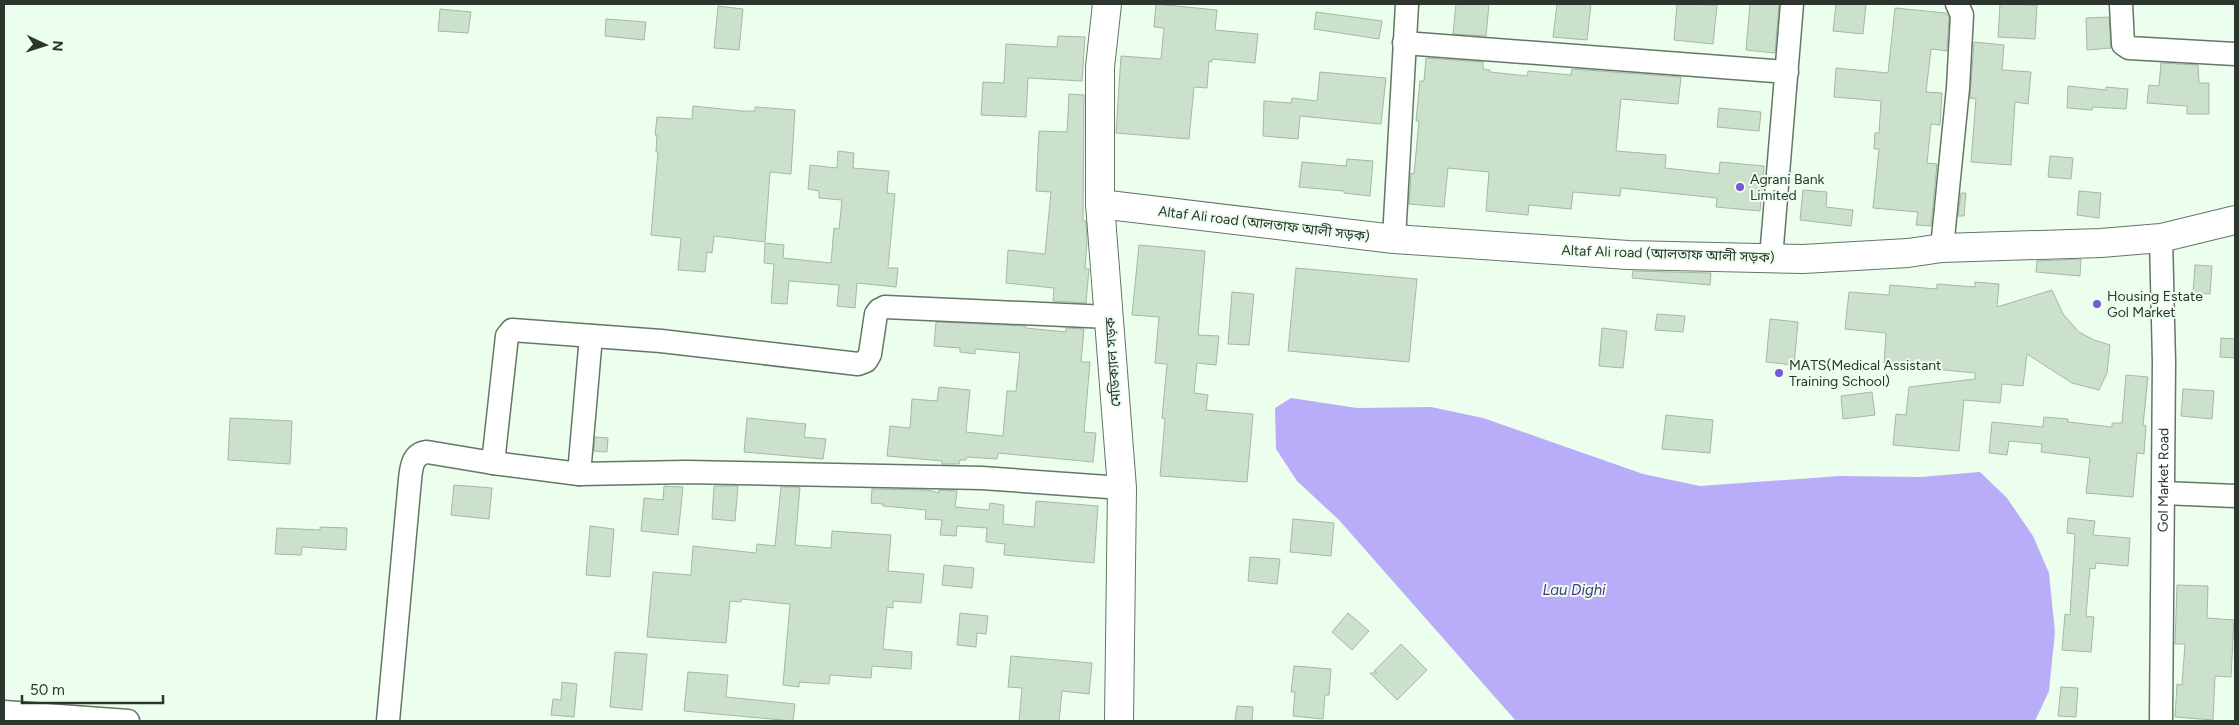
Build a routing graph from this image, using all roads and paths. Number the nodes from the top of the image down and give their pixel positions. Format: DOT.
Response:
graph roads {
  1 [pos="1107,4"];
  2 [pos="1407,4"];
  3 [pos="1792,4"];
  4 [pos="1957,4"];
  5 [pos="2121,4"];
  6 [pos="1404,43"];
  7 [pos="2235,54"];
  8 [pos="1787,72"];
  9 [pos="1100,204"];
  10 [pos="2235,220"];
  11 [pos="2162,238"];
  12 [pos="1394,239"];
  13 [pos="1942,248"];
  14 [pos="1771,258"];
  15 [pos="1109,317"];
  16 [pos="590,336"];
  17 [pos="493,463"];
  18 [pos="579,474"];
  19 [pos="1122,488"];
  20 [pos="2163,493"];
  21 [pos="2235,496"];
  22 [pos="4,712"];
  23 [pos="128,721"];
  24 [pos="388,721"];
  25 [pos="1119,721"];
  26 [pos="2161,721"];
  1 -- 9 [label="main road, মেডিক্যাল সড়ক"];
  2 -- 6 [label="street"];
  3 -- 8 [label="street"];
  4 -- 13 [label="street"];
  5 -- 7 [label="street"];
  6 -- 8 [label="street"];
  6 -- 12 [label="street"];
  8 -- 14 [label="street"];
  9 -- 12 [label="main road, Altaf Ali road (আলতাফ আলী সড়ক)"];
  9 -- 15 [label="main road, মেডিক্যাল সড়ক"];
  10 -- 11 [label="main road, Altaf Ali road (আলতাফ আলী সড়ক)"];
  11 -- 13 [label="main road, Altaf Ali road (আলতাফ আলী সড়ক)"];
  11 -- 20 [label="street, Gol Market Road"];
  12 -- 14 [label="main road, Altaf Ali road (আলতাফ আলী সড়ক)"];
  13 -- 14 [label="main road, Altaf Ali road (আলতাফ আলী সড়ক)"];
  15 -- 16 [label="street"];
  15 -- 19 [label="main road, মেডিক্যাল সড়ক"];
  16 -- 17 [label="street"];
  16 -- 18 [label="street"];
  17 -- 18 [label="street"];
  17 -- 24 [label="street"];
  18 -- 19 [label="street"];
  19 -- 25 [label="main road, মেডিক্যাল সড়ক"];
  20 -- 21 [label="street"];
  20 -- 26 [label="street, Gol Market Road"];
  22 -- 23 [label="street"];
}
